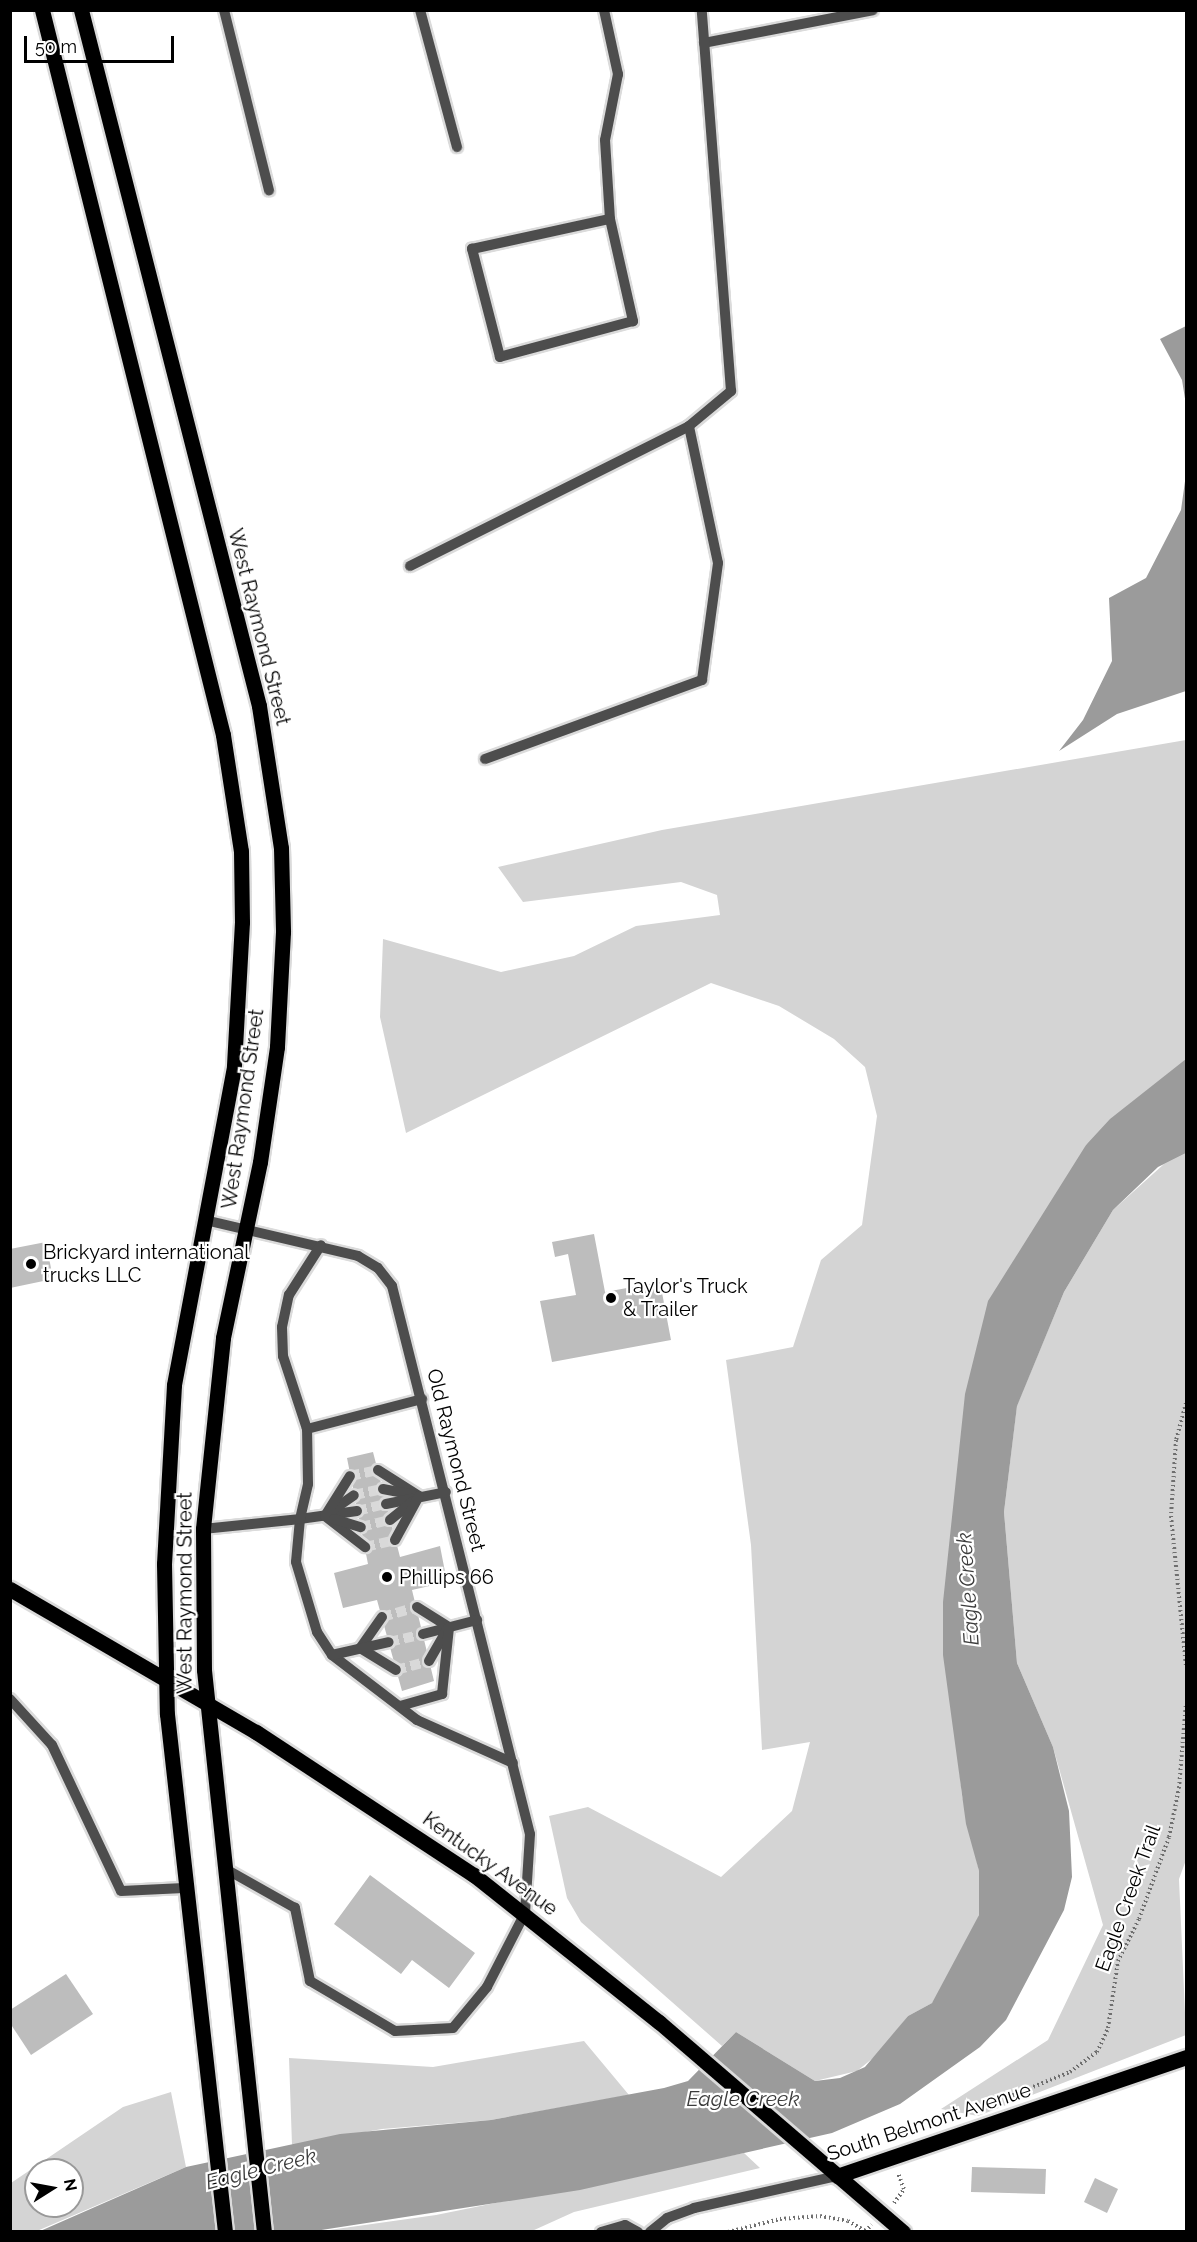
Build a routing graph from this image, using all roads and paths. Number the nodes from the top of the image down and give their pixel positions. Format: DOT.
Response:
graph roads {
  1 [pos="42,10"];
  2 [pos="81,10"];
  3 [pos="224,10"];
  4 [pos="420,10"];
  5 [pos="604,10"];
  6 [pos="702,10"];
  7 [pos="873,10"];
  8 [pos="704,43"];
  9 [pos="457,147"];
  10 [pos="269,190"];
  11 [pos="610,219"];
  12 [pos="689,426"];
  13 [pos="410,566"];
  14 [pos="485,759"];
  15 [pos="206,1220"];
  16 [pos="246,1229"];
  17 [pos="321,1245"];
  18 [pos="422,1400"];
  19 [pos="1186,1403"];
  20 [pos="308,1429"];
  21 [pos="378,1470"];
  22 [pos="350,1476"];
  23 [pos="383,1489"];
  24 [pos="446,1492"];
  25 [pos="354,1495"];
  26 [pos="419,1496"];
  27 [pos="386,1504"];
  28 [pos="357,1511"];
  29 [pos="325,1516"];
  30 [pos="300,1519"];
  31 [pos="390,1520"];
  32 [pos="361,1527"];
  33 [pos="203,1529"];
  34 [pos="395,1540"];
  35 [pos="365,1547"];
  36 [pos="10,1589"];
  37 [pos="417,1607"];
  38 [pos="382,1617"];
  39 [pos="477,1620"];
  40 [pos="449,1627"];
  41 [pos="423,1634"];
  42 [pos="389,1642"];
  43 [pos="360,1648"];
  44 [pos="332,1655"];
  45 [pos="429,1661"];
  46 [pos="1186,1666"];
  47 [pos="396,1670"];
  48 [pos="164,1676"];
  49 [pos="10,1699"];
  50 [pos="207,1702"];
  51 [pos="1186,1703"];
  52 [pos="400,1706"];
  53 [pos="513,1763"];
  54 [pos="224,1868"];
  55 [pos="184,1888"];
  56 [pos="525,1912"];
  57 [pos="1186,2057"];
  58 [pos="992,2103"];
  59 [pos="893,2159"];
  60 [pos="837,2176"];
  61 [pos="883,2215"];
  62 [pos="225,2232"];
  63 [pos="264,2232"];
  64 [pos="601,2232"];
  65 [pos="638,2232"];
  66 [pos="650,2232"];
  67 [pos="728,2232"];
  68 [pos="903,2232"];
  1 -- 15 [label="main road, West Raymond Street"];
  2 -- 16 [label="main road, West Raymond Street"];
  3 -- 10 [label="street"];
  4 -- 9 [label="street"];
  5 -- 11 [label="street"];
  6 -- 8 [label="street"];
  7 -- 8 [label="street"];
  8 -- 12 [label="street"];
  11 -- 11 [label="street"];
  12 -- 13 [label="street"];
  12 -- 14 [label="street"];
  15 -- 16 [label="street, Old Raymond Street"];
  15 -- 48 [label="main road, West Raymond Street"];
  16 -- 17 [label="street, Old Raymond Street"];
  16 -- 33 [label="main road, West Raymond Street"];
  17 -- 18 [label="street, Old Raymond Street"];
  17 -- 20 [label="street"];
  18 -- 20 [label="street"];
  18 -- 24 [label="street, Old Raymond Street"];
  19 -- 46 [label="path"];
  20 -- 30 [label="street"];
  21 -- 26 [label="street"];
  22 -- 29 [label="street"];
  23 -- 26 [label="street"];
  24 -- 26 [label="street"];
  24 -- 39 [label="street, Old Raymond Street"];
  25 -- 29 [label="street"];
  26 -- 27 [label="street"];
  26 -- 31 [label="street"];
  26 -- 34 [label="street"];
  28 -- 29 [label="street"];
  29 -- 30 [label="street"];
  29 -- 32 [label="street"];
  29 -- 35 [label="street"];
  30 -- 33 [label="street"];
  30 -- 44 [label="street"];
  33 -- 50 [label="main road, West Raymond Street"];
  36 -- 48 [label="main road, Kentucky Avenue"];
  37 -- 40 [label="street"];
  38 -- 43 [label="street"];
  39 -- 40 [label="street"];
  39 -- 53 [label="street, Old Raymond Street"];
  40 -- 41 [label="street"];
  40 -- 45 [label="street"];
  40 -- 52 [label="street"];
  42 -- 43 [label="street"];
  43 -- 44 [label="street"];
  43 -- 47 [label="street"];
  44 -- 52 [label="street"];
  48 -- 50 [label="main road, Kentucky Avenue"];
  48 -- 55 [label="main road, West Raymond Street"];
  49 -- 55 [label="street"];
  50 -- 54 [label="main road, West Raymond Street"];
  50 -- 56 [label="main road, Kentucky Avenue"];
  51 -- 58 [label="path, Eagle Creek Trail"];
  52 -- 53 [label="street"];
  53 -- 56 [label="street, Old Raymond Street"];
  54 -- 56 [label="street"];
  54 -- 63 [label="main road, West Raymond Street"];
  55 -- 62 [label="main road, West Raymond Street"];
  56 -- 60 [label="main road, Kentucky Avenue"];
  57 -- 59 [label="main road, South Belmont Avenue"];
  59 -- 60 [label="main road, South Belmont Avenue"];
  59 -- 61 [label="path"];
  60 -- 61 [label="main road, Kentucky Avenue"];
  60 -- 66 [label="street, South Belmont Avenue"];
  61 -- 67 [label="path"];
  61 -- 68 [label="main road, Kentucky Avenue"];
  64 -- 65 [label="street"];
}
